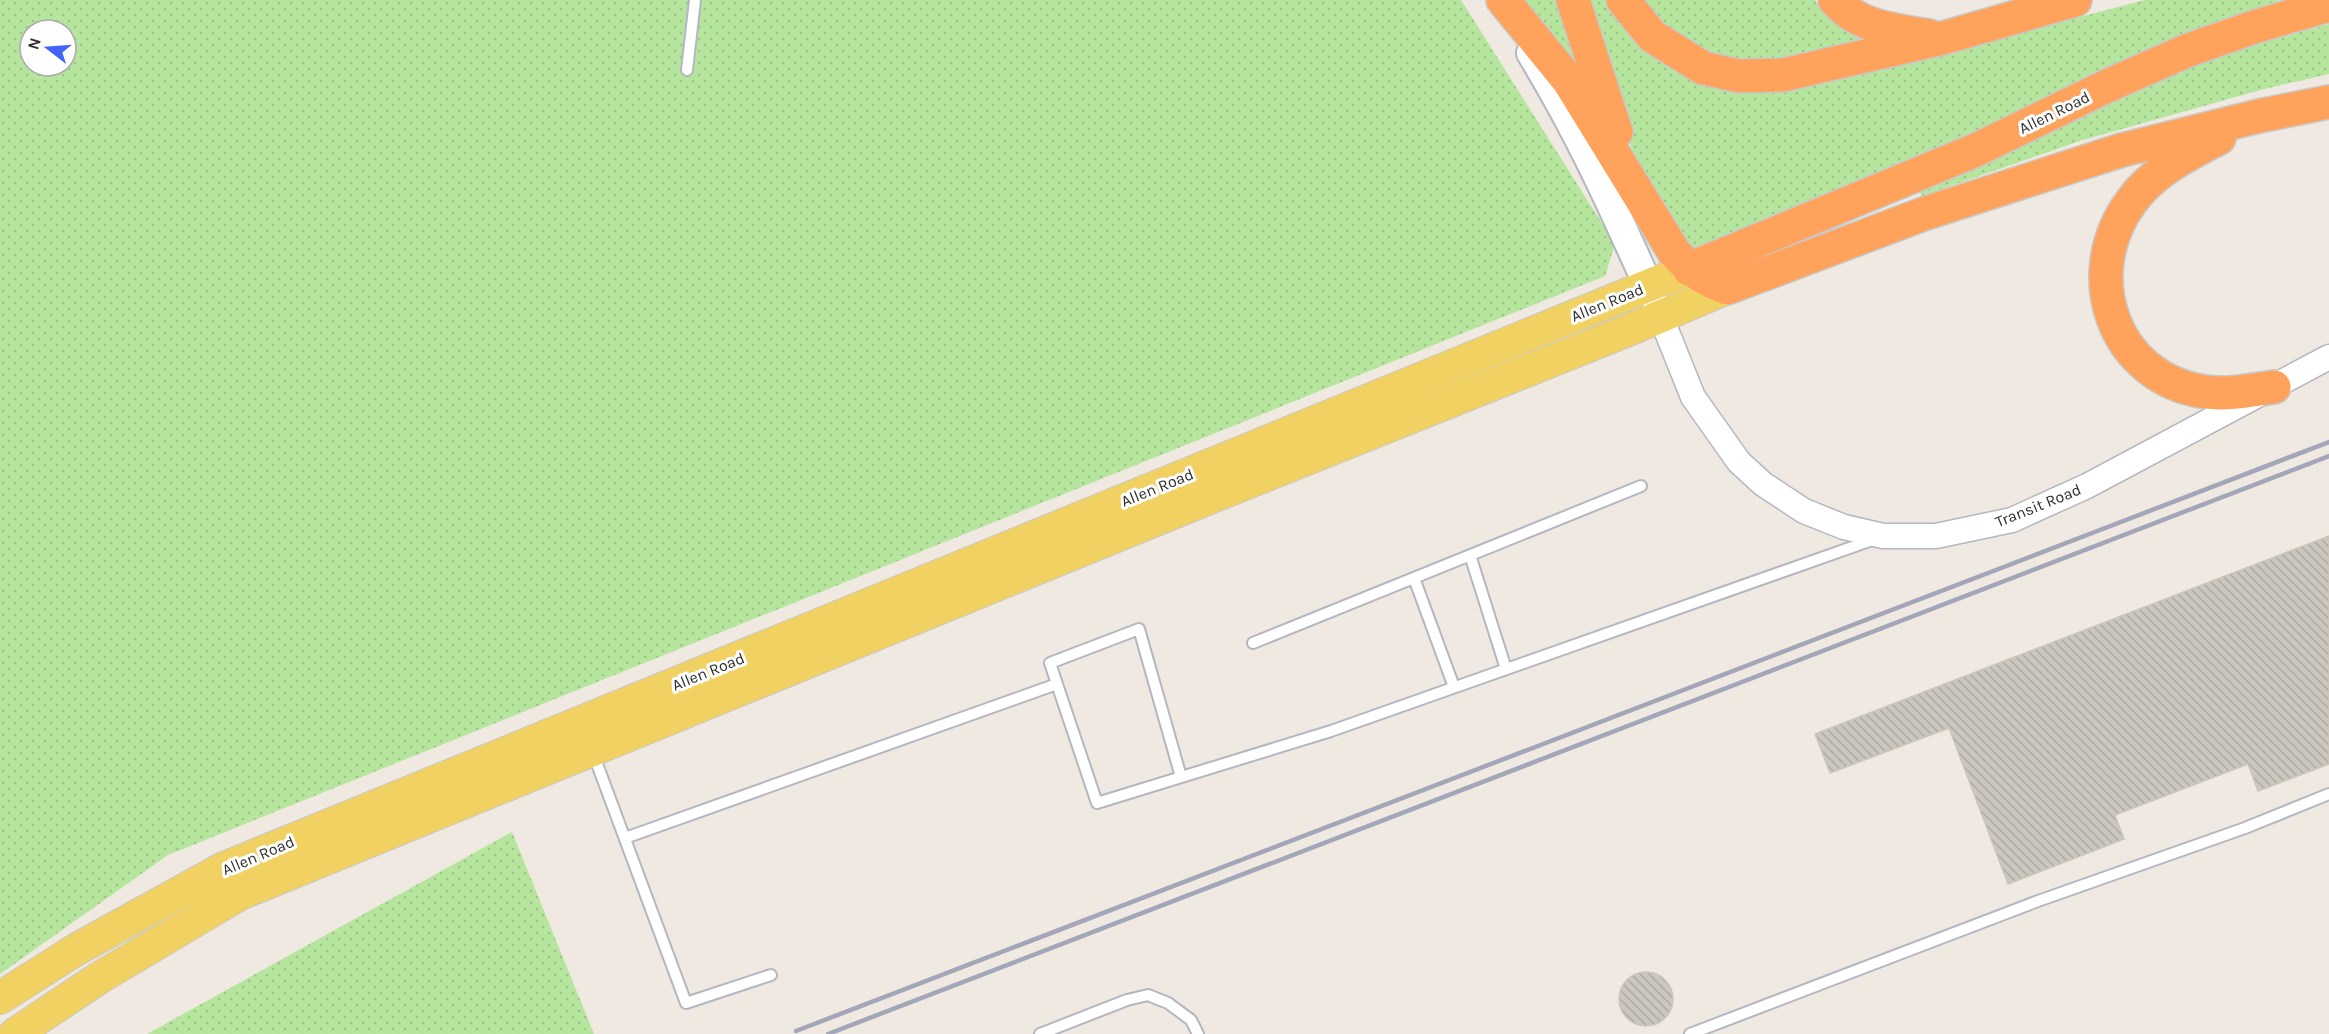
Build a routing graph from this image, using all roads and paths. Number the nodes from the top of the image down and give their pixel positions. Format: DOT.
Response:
graph roads {
  1 [pos="695,0"];
  2 [pos="1501,0"];
  3 [pos="1573,0"];
  4 [pos="1623,0"];
  5 [pos="1835,0"];
  6 [pos="2075,0"];
  7 [pos="2329,5"];
  8 [pos="1943,38"];
  9 [pos="687,70"];
  10 [pos="2329,102"];
  11 [pos="2259,116"];
  12 [pos="1635,189"];
  13 [pos="1689,269"];
  14 [pos="1648,285"];
  15 [pos="1727,288"];
  16 [pos="1661,316"];
  17 [pos="2329,357"];
  18 [pos="2274,387"];
  19 [pos="1641,486"];
  20 [pos="1883,536"];
  21 [pos="1470,555"];
  22 [pos="1414,578"];
  23 [pos="1253,643"];
  24 [pos="1506,669"];
  25 [pos="1057,684"];
  26 [pos="1454,687"];
  27 [pos="592,750"];
  28 [pos="1181,777"];
  29 [pos="2329,794"];
  30 [pos="625,838"];
  31 [pos="771,975"];
  32 [pos="0,998"];
  33 [pos="15,1034"];
  34 [pos="1040,1034"];
  35 [pos="1198,1034"];
  36 [pos="1690,1034"];
  1 -- 9 [label="lane"];
  2 -- 12 [label="highway"];
  2 -- 14 [label="main road"];
  3 -- 12 [label="highway"];
  4 -- 8 [label="highway"];
  5 -- 8 [label="highway"];
  6 -- 8 [label="highway"];
  7 -- 13 [label="highway, Allen Road"];
  10 -- 11 [label="highway, Allen Road"];
  11 -- 15 [label="highway, Allen Road"];
  11 -- 18 [label="highway"];
  12 -- 13 [label="highway"];
  13 -- 14 [label="main road, Allen Road"];
  13 -- 15 [label="highway"];
  14 -- 16 [label="street, Transit Road"];
  14 -- 32 [label="main road, Allen Road"];
  15 -- 16 [label="main road, Allen Road"];
  16 -- 20 [label="street, Transit Road"];
  16 -- 27 [label="main road, Allen Road"];
  17 -- 18 [label="street, Transit Road"];
  18 -- 20 [label="street, Transit Road"];
  19 -- 21 [label="lane"];
  20 -- 24 [label="lane"];
  21 -- 22 [label="lane"];
  21 -- 24 [label="lane"];
  22 -- 23 [label="lane"];
  22 -- 26 [label="lane"];
  24 -- 26 [label="lane"];
  25 -- 28 [label="lane"];
  25 -- 28 [label="lane"];
  25 -- 30 [label="lane"];
  26 -- 28 [label="lane"];
  27 -- 30 [label="lane"];
  27 -- 33 [label="main road, Allen Road"];
  29 -- 36 [label="lane"];
  30 -- 31 [label="lane"];
  34 -- 35 [label="lane"];
}
